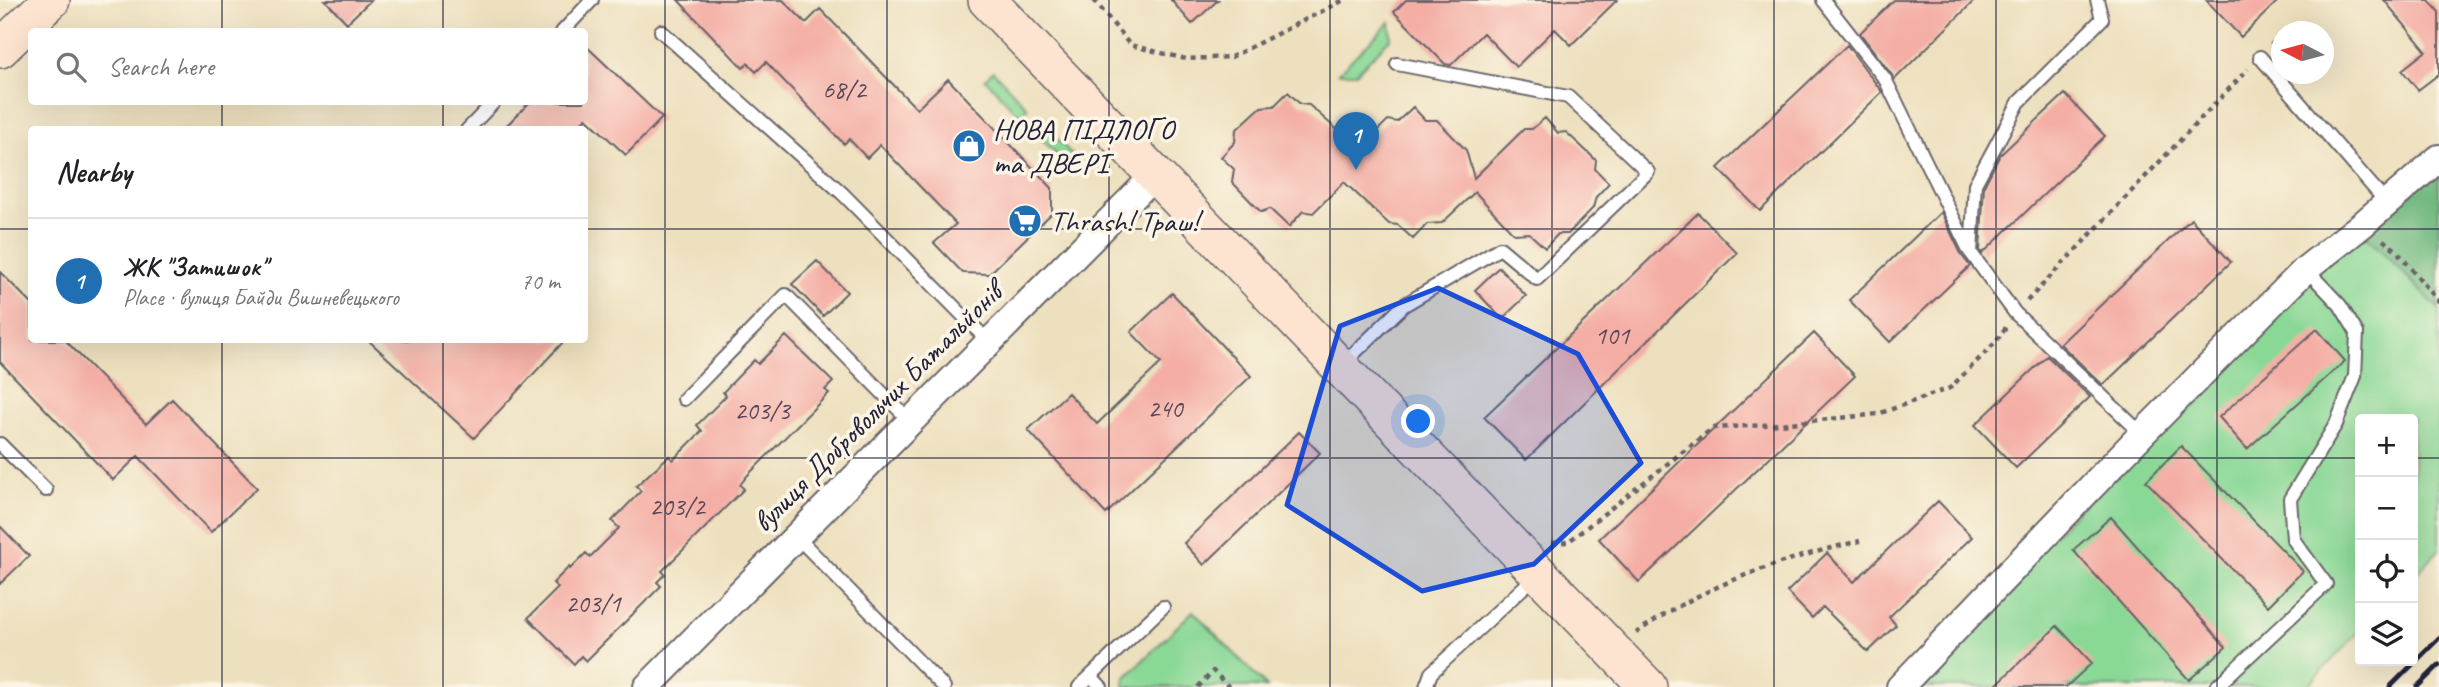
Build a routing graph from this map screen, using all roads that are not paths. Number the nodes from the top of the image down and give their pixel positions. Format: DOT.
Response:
graph roads {
  1 [pos="51,0"];
  2 [pos="592,0"];
  3 [pos="987,0"];
  4 [pos="1823,0"];
  5 [pos="2097,0"];
  6 [pos="566,28"];
  7 [pos="661,31"];
  8 [pos="0,48"];
  9 [pos="2260,57"];
  10 [pos="1397,64"];
  11 [pos="491,105"];
  12 [pos="471,126"];
  13 [pos="2439,158"];
  14 [pos="1155,175"];
  15 [pos="2387,203"];
  16 [pos="1971,253"];
  17 [pos="2306,269"];
  18 [pos="989,342"];
  19 [pos="1340,367"];
  20 [pos="684,399"];
  21 [pos="910,421"];
  22 [pos="2142,434"];
  23 [pos="0,444"];
  24 [pos="46,490"];
  25 [pos="796,535"];
  26 [pos="1539,574"];
  27 [pos="1163,607"];
  28 [pos="1091,676"];
  29 [pos="648,687"];
  30 [pos="944,687"];
  31 [pos="1079,687"];
  32 [pos="1101,687"];
  33 [pos="1426,687"];
  34 [pos="1648,687"];
  35 [pos="1900,687"];
  36 [pos="2216,687"];
  1 -- 8 [label="street"];
  2 -- 6 [label="lane"];
  3 -- 14 [label="street"];
  4 -- 16 [label="lane"];
  5 -- 16 [label="lane"];
  7 -- 18 [label="lane"];
  9 -- 15 [label="lane"];
  10 -- 19 [label="lane"];
  11 -- 12 [label="lane"];
  13 -- 15 [label="street"];
  14 -- 18 [label="street, вулиця Добровольчих Батальйонів"];
  14 -- 19 [label="street"];
  15 -- 17 [label="street"];
  16 -- 22 [label="lane"];
  17 -- 22 [label="street"];
  17 -- 36 [label="lane"];
  18 -- 21 [label="street, вулиця Добровольчих Батальйонів"];
  19 -- 26 [label="street"];
  20 -- 21 [label="lane"];
  21 -- 25 [label="street, вулиця Добровольчих Батальйонів"];
  22 -- 35 [label="street"];
  23 -- 24 [label="lane"];
  25 -- 29 [label="street, вулиця Добровольчих Батальйонів"];
  25 -- 30 [label="lane"];
  26 -- 33 [label="lane"];
  26 -- 34 [label="street"];
  27 -- 28 [label="lane"];
  28 -- 31 [label="lane"];
  28 -- 32 [label="lane"];
}
